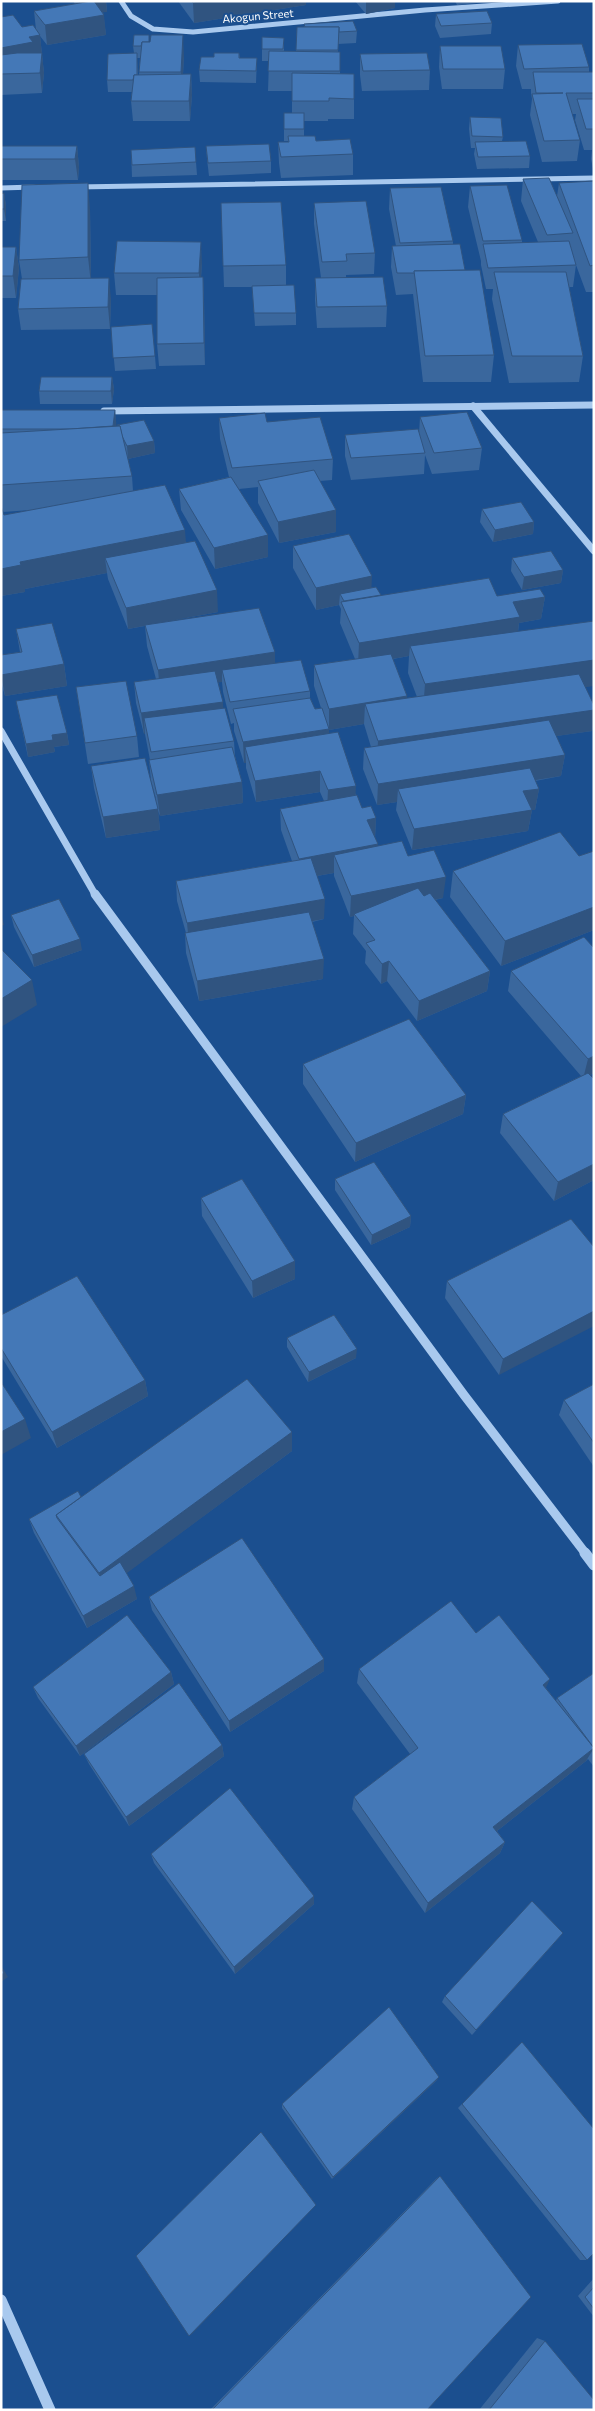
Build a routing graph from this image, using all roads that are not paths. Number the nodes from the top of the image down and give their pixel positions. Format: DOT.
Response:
graph roads {
  1 [pos="121,1"];
  2 [pos="558,1"];
  3 [pos="594,178"];
  4 [pos="39,187"];
  5 [pos="67,187"];
  6 [pos="1,188"];
  7 [pos="594,405"];
  8 [pos="473,406"];
  9 [pos="100,412"];
  10 [pos="594,551"];
  11 [pos="1,731"];
  12 [pos="594,1565"];
  13 [pos="1,2300"];
  14 [pos="50,2410"];
  1 -- 2 [label="street, Akogun Street"];
  3 -- 5 [label="street"];
  4 -- 6 [label="street"];
  7 -- 8 [label="street"];
  8 -- 9 [label="street"];
  8 -- 10 [label="street"];
  11 -- 12 [label="street"];
  13 -- 14 [label="street"];
}
